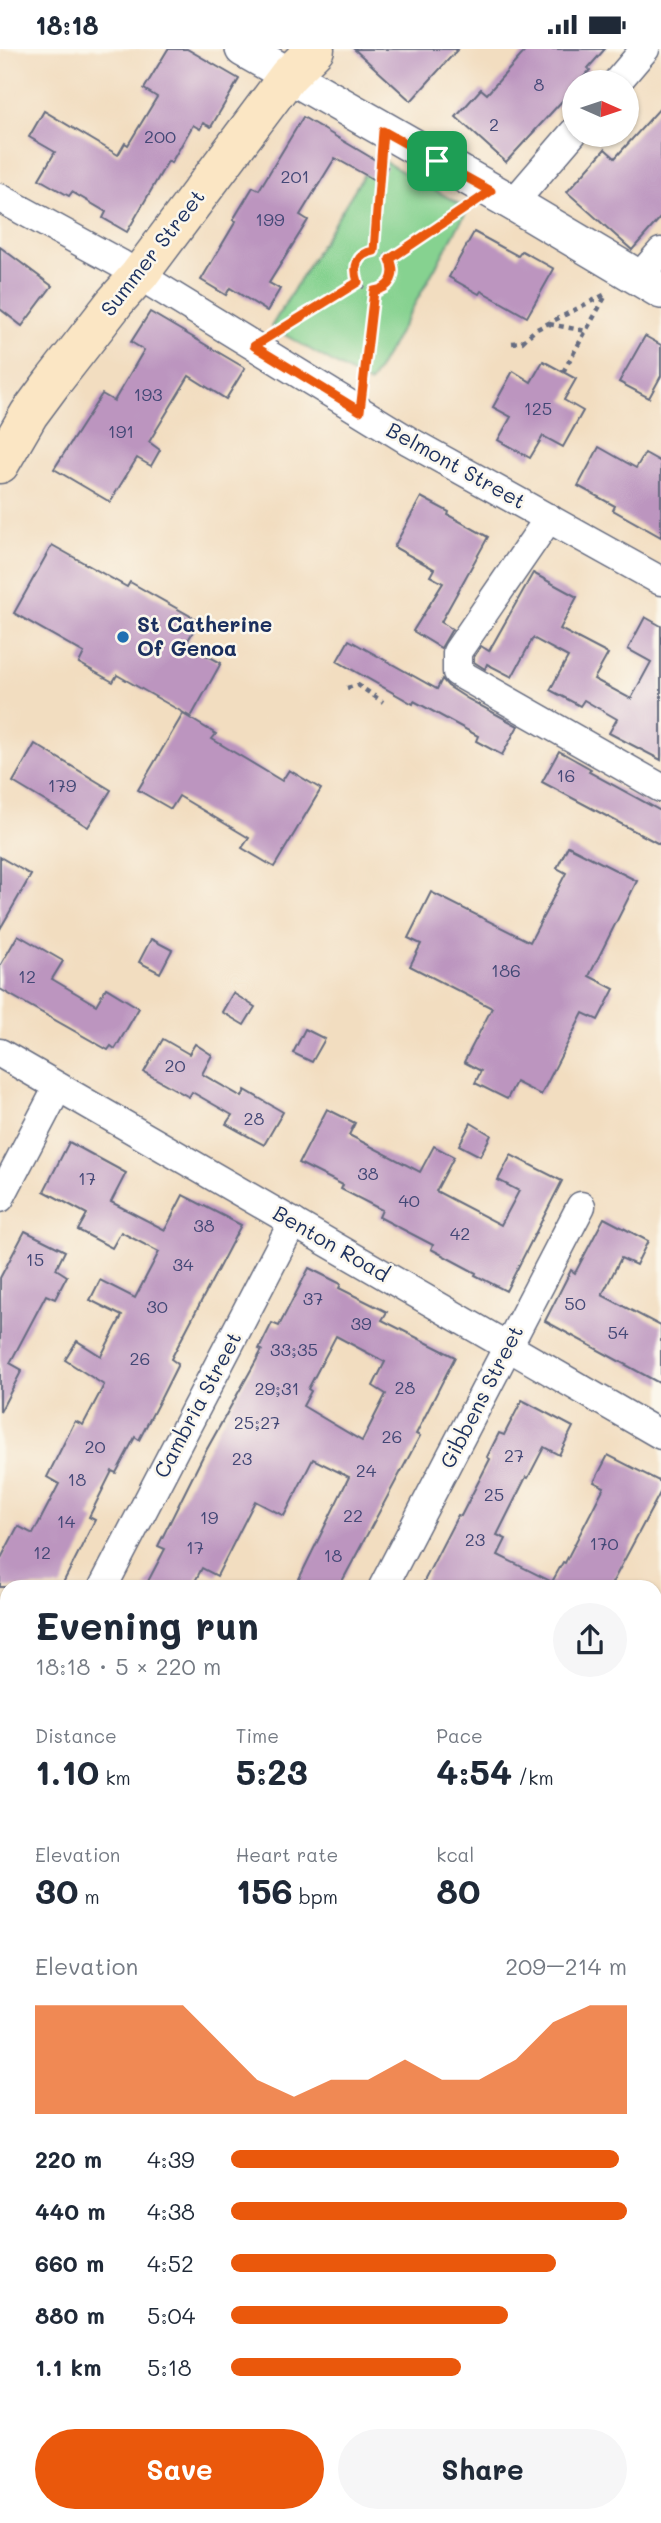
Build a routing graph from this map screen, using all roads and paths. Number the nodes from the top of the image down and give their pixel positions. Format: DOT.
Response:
graph roads {
  1 [pos="243,49"];
  2 [pos="315,49"];
  3 [pos="645,49"];
  4 [pos="627,70"];
  5 [pos="288,76"];
  6 [pos="383,131"];
  7 [pos="562,143"];
  8 [pos="502,197"];
  9 [pos="0,198"];
  10 [pos="374,251"];
  11 [pos="390,259"];
  12 [pos="654,273"];
  13 [pos="139,275"];
  14 [pos="358,282"];
  15 [pos="374,291"];
  16 [pos="547,324"];
  17 [pos="586,331"];
  18 [pos="512,343"];
  19 [pos="254,346"];
  20 [pos="563,372"];
  21 [pos="360,411"];
  22 [pos="0,464"];
  23 [pos="549,518"];
  24 [pos="661,581"];
  25 [pos="347,688"];
  26 [pos="383,702"];
  27 [pos="661,788"];
  28 [pos="0,1053"];
  29 [pos="58,1087"];
  30 [pos="0,1198"];
  31 [pos="581,1206"];
  32 [pos="293,1222"];
  33 [pos="508,1347"];
  34 [pos="661,1435"];
  35 [pos="107,1580"];
  36 [pos="387,1580"];
  1 -- 5 [label="street"];
  2 -- 5 [label="main road, Summer Street"];
  3 -- 4 [label="street"];
  5 -- 6 [label="street"];
  5 -- 13 [label="main road, Summer Street"];
  6 -- 8 [label="street"];
  6 -- 10 [label="path"];
  7 -- 8 [label="street"];
  8 -- 11 [label="path"];
  8 -- 12 [label="street"];
  9 -- 13 [label="street, Belmont Street"];
  10 -- 11 [label="path"];
  10 -- 14 [label="path"];
  11 -- 15 [label="path"];
  13 -- 19 [label="street, Belmont Street"];
  13 -- 22 [label="main road, Summer Street"];
  14 -- 15 [label="path"];
  14 -- 19 [label="path"];
  15 -- 21 [label="path"];
  16 -- 17 [label="path"];
  16 -- 17 [label="path"];
  16 -- 18 [label="path"];
  17 -- 20 [label="path"];
  19 -- 21 [label="street, Belmont Street"];
  21 -- 23 [label="street, Belmont Street"];
  23 -- 24 [label="street, Belmont Street"];
  23 -- 27 [label="street"];
  25 -- 26 [label="path"];
  28 -- 29 [label="street, Benton Road"];
  29 -- 30 [label="street"];
  29 -- 32 [label="street, Benton Road"];
  31 -- 33 [label="street, Gibbens Street"];
  32 -- 33 [label="street, Benton Road"];
  32 -- 35 [label="street, Cambria Street"];
  33 -- 34 [label="street, Benton Road"];
  33 -- 36 [label="street, Gibbens Street"];
}
